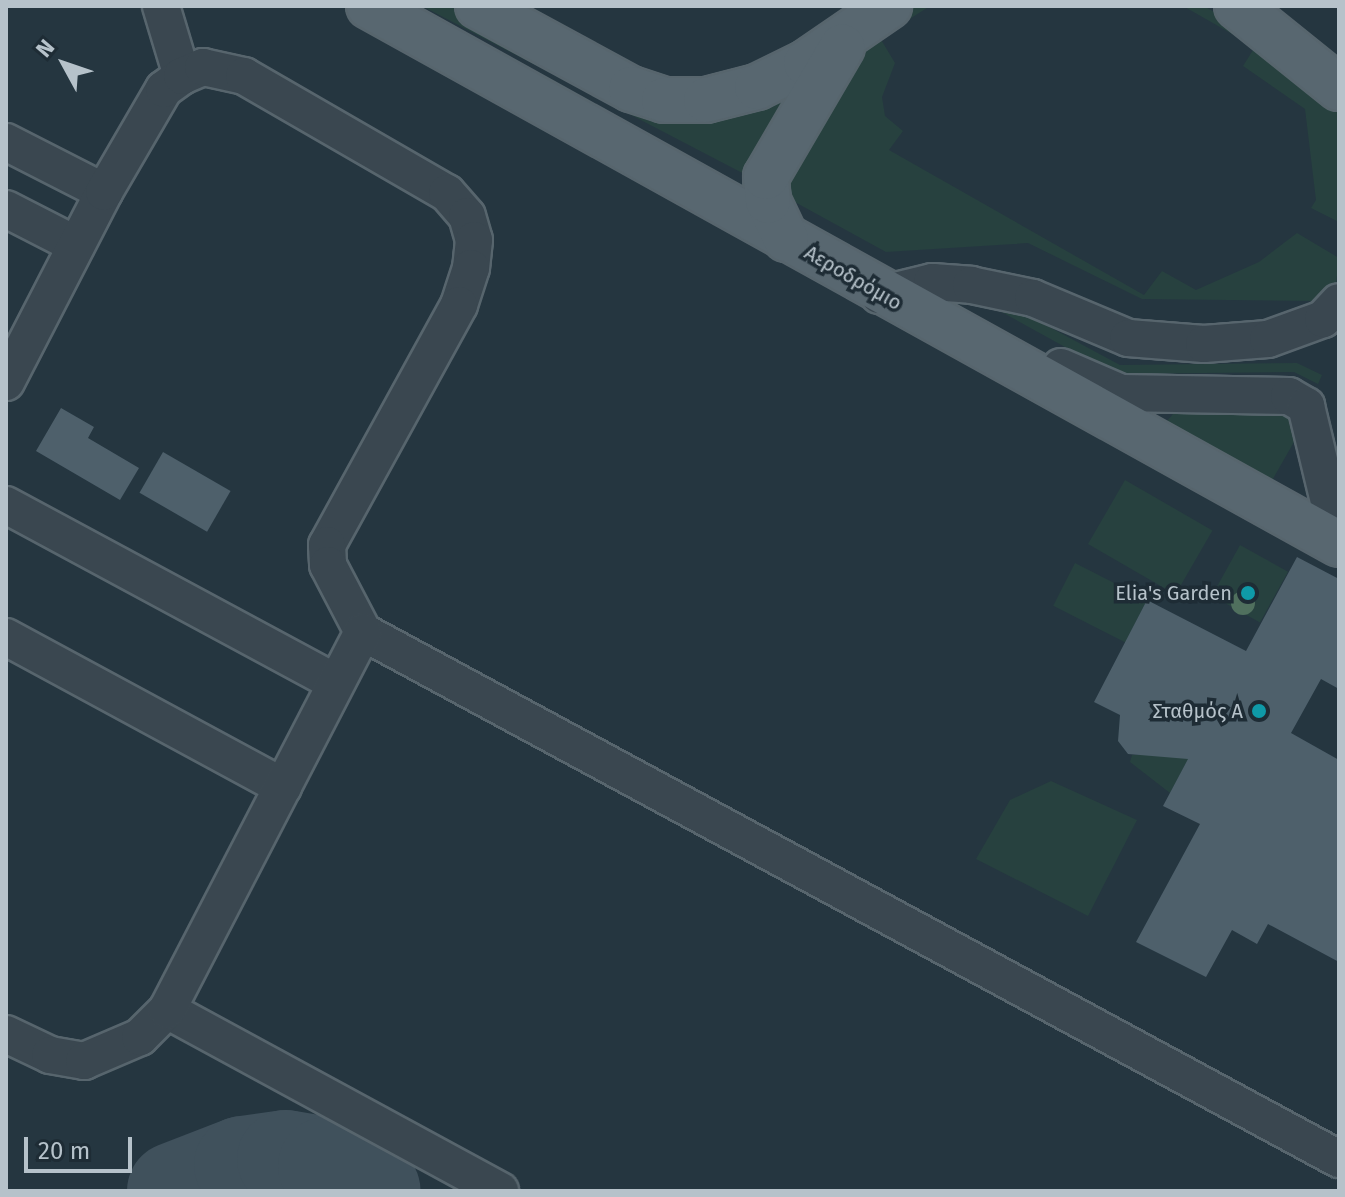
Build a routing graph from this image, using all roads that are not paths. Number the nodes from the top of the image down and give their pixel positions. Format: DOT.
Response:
graph roads {
  1 [pos="161,6"];
  2 [pos="369,6"];
  3 [pos="478,6"];
  4 [pos="1237,6"];
  5 [pos="872,18"];
  6 [pos="182,76"];
  7 [pos="1339,88"];
  8 [pos="6,142"];
  9 [pos="104,192"];
  10 [pos="6,209"];
  11 [pos="786,239"];
  12 [pos="76,245"];
  13 [pos="879,295"];
  14 [pos="1339,302"];
  15 [pos="967,342"];
  16 [pos="6,382"];
  17 [pos="1306,406"];
  18 [pos="1339,432"];
  19 [pos="6,505"];
  20 [pos="1339,544"];
  21 [pos="363,632"];
  22 [pos="6,637"];
  23 [pos="335,682"];
  24 [pos="283,787"];
  25 [pos="167,1010"];
  26 [pos="6,1034"];
  27 [pos="1339,1159"];
  28 [pos="500,1191"];
  1 -- 6 [label="lane"];
  2 -- 11 [label="main road, Αεροδρόμιο"];
  3 -- 5 [label="main road"];
  4 -- 7 [label="main road"];
  5 -- 11 [label="main road"];
  6 -- 9 [label="lane"];
  6 -- 21 [label="lane"];
  8 -- 9 [label="lane"];
  9 -- 12 [label="lane"];
  10 -- 12 [label="lane"];
  11 -- 13 [label="main road, Αεροδρόμιο"];
  12 -- 16 [label="lane"];
  13 -- 14 [label="lane"];
  13 -- 15 [label="main road, Αεροδρόμιο"];
  15 -- 17 [label="lane"];
  15 -- 20 [label="main road, Αεροδρόμιο"];
  17 -- 18 [label="lane"];
  17 -- 20 [label="lane"];
  19 -- 23 [label="lane"];
  21 -- 23 [label="lane"];
  21 -- 27 [label="lane"];
  22 -- 24 [label="lane"];
  23 -- 24 [label="lane"];
  24 -- 25 [label="lane"];
  25 -- 26 [label="lane"];
  25 -- 28 [label="lane"];
}
